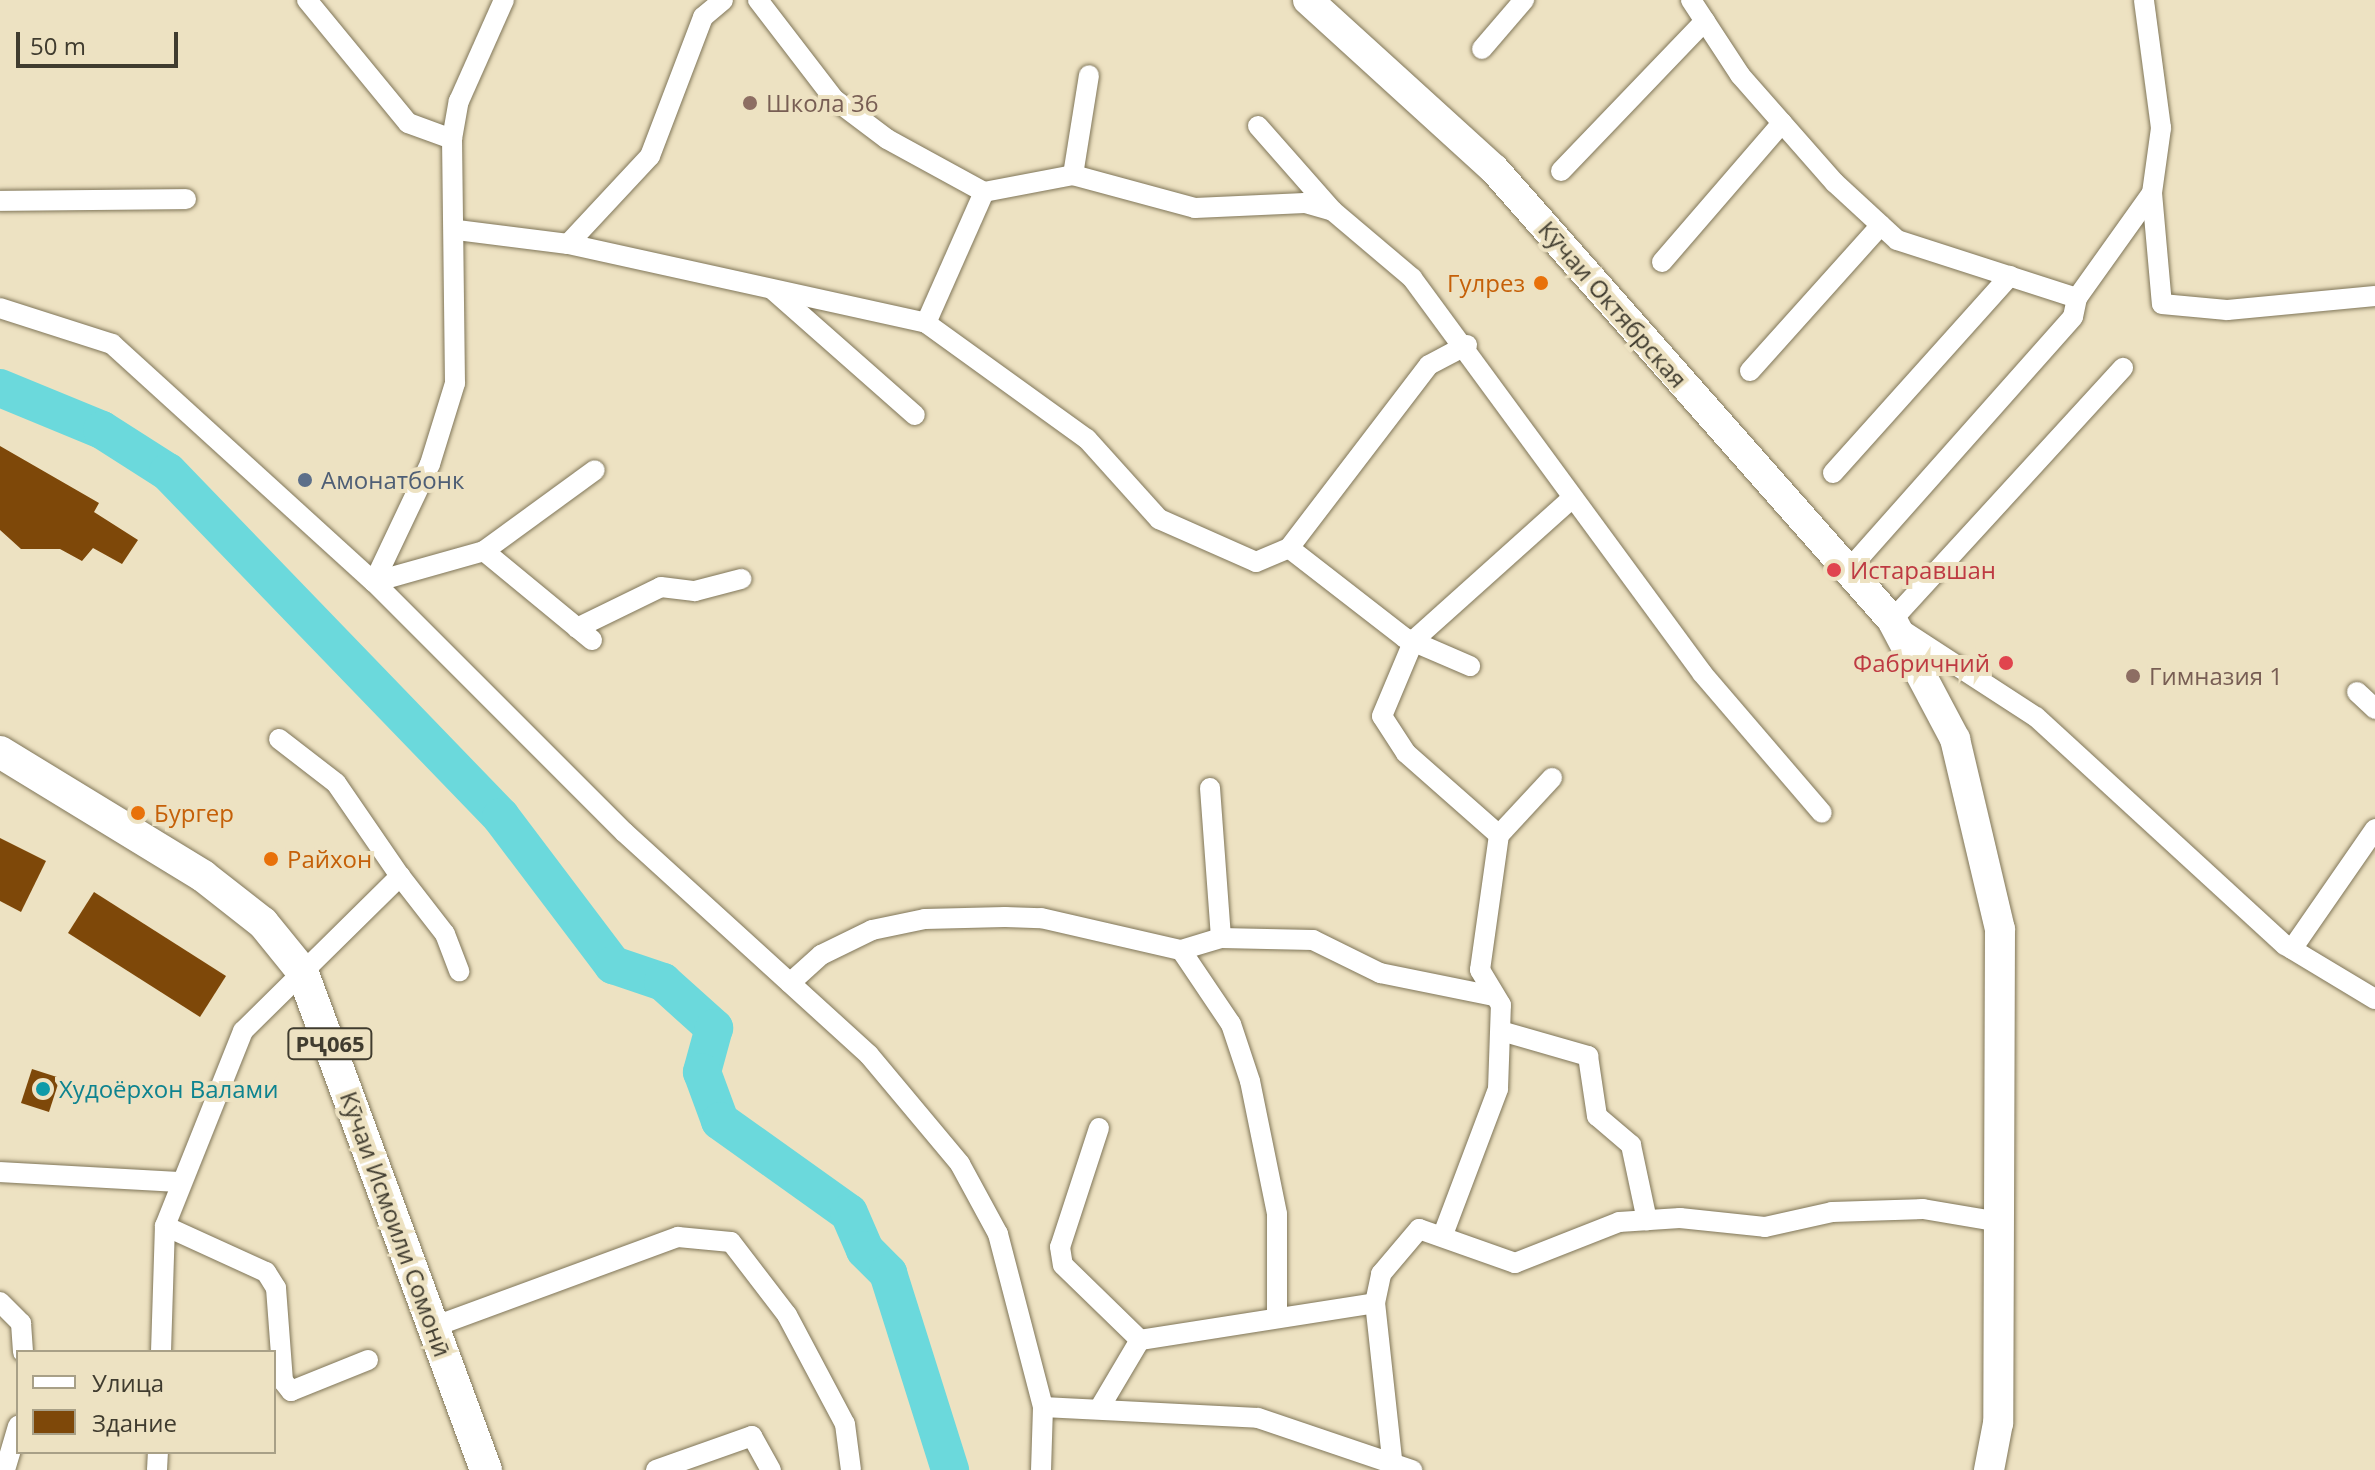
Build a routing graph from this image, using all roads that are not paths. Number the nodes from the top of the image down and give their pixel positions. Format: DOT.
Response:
graph roads {
  1 [pos="307,0"];
  2 [pos="504,0"];
  3 [pos="723,0"];
  4 [pos="758,0"];
  5 [pos="1308,0"];
  6 [pos="1524,0"];
  7 [pos="1691,0"];
  8 [pos="2144,0"];
  9 [pos="1705,21"];
  10 [pos="1482,49"];
  11 [pos="1089,75"];
  12 [pos="1782,123"];
  13 [pos="1258,126"];
  14 [pos="452,139"];
  15 [pos="1561,171"];
  16 [pos="1073,175"];
  17 [pos="984,192"];
  18 [pos="2152,193"];
  19 [pos="186,199"];
  20 [pos="0,201"];
  21 [pos="1333,211"];
  22 [pos="1881,225"];
  23 [pos="457,230"];
  24 [pos="568,244"];
  25 [pos="1662,262"];
  26 [pos="2010,276"];
  27 [pos="773,290"];
  28 [pos="2375,296"];
  29 [pos="2077,298"];
  30 [pos="0,308"];
  31 [pos="926,323"];
  32 [pos="1467,345"];
  33 [pos="2123,368"];
  34 [pos="1750,371"];
  35 [pos="915,415"];
  36 [pos="595,470"];
  37 [pos="1833,473"];
  38 [pos="1572,498"];
  39 [pos="1289,548"];
  40 [pos="484,551"];
  41 [pos="1848,570"];
  42 [pos="741,579"];
  43 [pos="374,582"];
  44 [pos="1896,624"];
  45 [pos="1414,640"];
  46 [pos="1470,666"];
  47 [pos="2357,692"];
  48 [pos="2375,709"];
  49 [pos="279,739"];
  50 [pos="0,752"];
  51 [pos="1552,778"];
  52 [pos="1210,788"];
  53 [pos="1822,813"];
  54 [pos="2375,829"];
  55 [pos="1499,835"];
  56 [pos="400,876"];
  57 [pos="1221,938"];
  58 [pos="2292,949"];
  59 [pos="1181,950"];
  60 [pos="302,971"];
  61 [pos="459,971"];
  62 [pos="790,983"];
  63 [pos="1494,996"];
  64 [pos="2375,999"];
  65 [pos="1501,1031"];
  66 [pos="1099,1128"];
  67 [pos="0,1172"];
  68 [pos="178,1182"];
  69 [pos="1647,1220"];
  70 [pos="2000,1222"];
  71 [pos="165,1226"];
  72 [pos="1444,1232"];
  73 [pos="0,1302"];
  74 [pos="1375,1303"];
  75 [pos="1277,1318"];
  76 [pos="433,1327"];
  77 [pos="1140,1340"];
  78 [pos="23,1350"];
  79 [pos="161,1350"];
  80 [pos="368,1360"];
  81 [pos="1043,1407"];
  82 [pos="1099,1409"];
  83 [pos="16,1433"];
  84 [pos="1402,1469"];
  85 [pos="5,1470"];
  86 [pos="486,1470"];
  87 [pos="656,1470"];
  88 [pos="771,1470"];
  89 [pos="851,1470"];
  90 [pos="1041,1470"];
  91 [pos="1989,1470"];
  1 -- 14 [label="street"];
  2 -- 14 [label="street"];
  3 -- 24 [label="street"];
  4 -- 17 [label="street"];
  5 -- 41 [label="main road, Кӯчаи Октябрская"];
  6 -- 10 [label="street"];
  7 -- 9 [label="street"];
  8 -- 18 [label="street"];
  9 -- 12 [label="street"];
  9 -- 15 [label="street"];
  11 -- 16 [label="street"];
  12 -- 22 [label="street"];
  12 -- 25 [label="street"];
  13 -- 21 [label="street"];
  14 -- 23 [label="street"];
  16 -- 17 [label="street"];
  16 -- 21 [label="street"];
  17 -- 31 [label="street"];
  18 -- 28 [label="street"];
  18 -- 29 [label="street"];
  19 -- 20 [label="street"];
  21 -- 32 [label="street"];
  22 -- 26 [label="street"];
  22 -- 34 [label="street"];
  23 -- 24 [label="street"];
  23 -- 43 [label="street"];
  24 -- 27 [label="street"];
  26 -- 29 [label="street"];
  26 -- 37 [label="street"];
  27 -- 31 [label="street"];
  27 -- 35 [label="street"];
  29 -- 41 [label="street"];
  30 -- 43 [label="street"];
  31 -- 39 [label="street"];
  32 -- 38 [label="street"];
  32 -- 39 [label="street"];
  33 -- 44 [label="street"];
  36 -- 40 [label="street"];
  38 -- 45 [label="street"];
  38 -- 53 [label="street"];
  39 -- 45 [label="street"];
  40 -- 42 [label="street"];
  40 -- 43 [label="street"];
  41 -- 44 [label="main road, Кӯчаи Октябрская"];
  43 -- 62 [label="street"];
  44 -- 58 [label="street"];
  44 -- 70 [label="main road, Кӯчаи Октябрская"];
  45 -- 46 [label="street"];
  45 -- 55 [label="street"];
  47 -- 48 [label="street"];
  49 -- 56 [label="street"];
  50 -- 60 [label="main road, Кӯчаи Исмоили Сомонӣ / РҶ065"];
  51 -- 55 [label="street"];
  52 -- 57 [label="street"];
  54 -- 58 [label="street"];
  55 -- 63 [label="street"];
  56 -- 60 [label="street"];
  56 -- 61 [label="street"];
  57 -- 59 [label="street"];
  57 -- 63 [label="street"];
  58 -- 64 [label="street"];
  59 -- 62 [label="street"];
  59 -- 75 [label="street"];
  60 -- 68 [label="street"];
  60 -- 76 [label="main road, Кӯчаи Исмоили Сомонӣ / РҶ065"];
  62 -- 81 [label="street"];
  63 -- 65 [label="street"];
  65 -- 69 [label="street"];
  65 -- 72 [label="street"];
  66 -- 77 [label="street"];
  67 -- 68 [label="street"];
  68 -- 71 [label="street"];
  69 -- 70 [label="street"];
  69 -- 72 [label="street"];
  70 -- 91 [label="main road, Кӯчаи Октябрская"];
  71 -- 79 [label="street"];
  71 -- 80 [label="street"];
  72 -- 74 [label="street"];
  73 -- 78 [label="street"];
  74 -- 75 [label="street"];
  74 -- 84 [label="street"];
  75 -- 77 [label="street"];
  76 -- 86 [label="main road, Кӯчаи Исмоили Сомонӣ / РҶ065"];
  76 -- 89 [label="street"];
  77 -- 82 [label="street"];
  81 -- 82 [label="street"];
  81 -- 90 [label="street"];
  82 -- 84 [label="street"];
  83 -- 85 [label="street"];
  87 -- 88 [label="street"];
}
